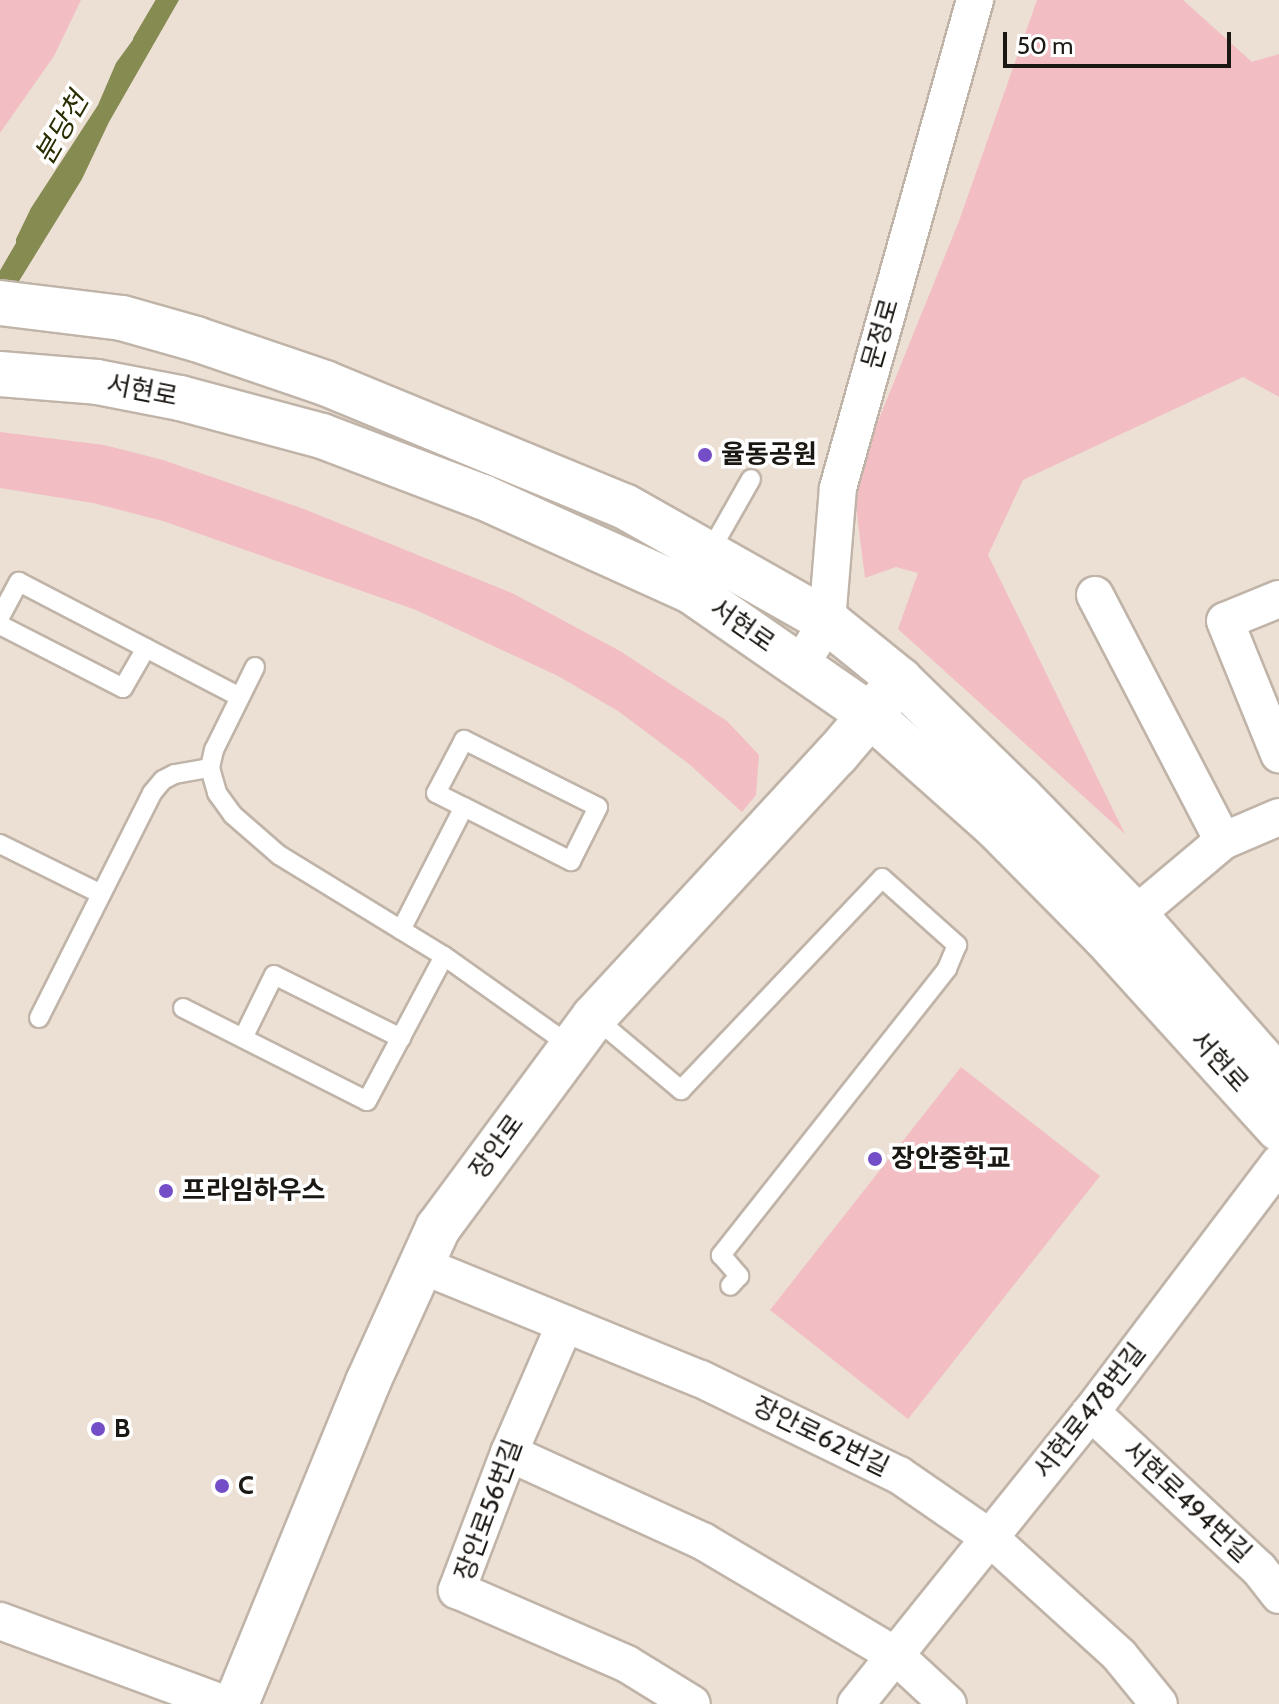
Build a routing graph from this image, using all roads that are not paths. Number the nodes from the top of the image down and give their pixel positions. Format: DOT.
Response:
graph roads {
  1 [pos="975,0"];
  2 [pos="0,303"];
  3 [pos="0,374"];
  4 [pos="751,479"];
  5 [pos="709,553"];
  6 [pos="1095,595"];
  7 [pos="1279,599"];
  8 [pos="0,617"];
  9 [pos="827,621"];
  10 [pos="0,625"];
  11 [pos="146,648"];
  12 [pos="800,666"];
  13 [pos="255,667"];
  14 [pos="1264,675"];
  15 [pos="900,680"];
  16 [pos="240,697"];
  17 [pos="870,715"];
  18 [pos="1279,754"];
  19 [pos="210,768"];
  20 [pos="464,807"];
  21 [pos="1279,817"];
  22 [pos="1223,841"];
  23 [pos="0,844"];
  24 [pos="101,894"];
  25 [pos="1135,915"];
  26 [pos="401,930"];
  27 [pos="444,956"];
  28 [pos="183,1008"];
  29 [pos="39,1018"];
  30 [pos="583,1032"];
  31 [pos="243,1038"];
  32 [pos="401,1038"];
  33 [pos="1279,1079"];
  34 [pos="1279,1129"];
  35 [pos="1279,1163"];
  36 [pos="421,1265"];
  37 [pos="730,1286"];
  38 [pos="565,1324"];
  39 [pos="1091,1412"];
  40 [pos="509,1453"];
  41 [pos="989,1537"];
  42 [pos="1279,1595"];
  43 [pos="0,1621"];
  44 [pos="895,1655"];
  45 [pos="224,1704"];
  46 [pos="236,1704"];
  47 [pos="692,1704"];
  48 [pos="856,1704"];
  49 [pos="948,1704"];
  50 [pos="1159,1704"];
  1 -- 9 [label="street, 문정로"];
  2 -- 5 [label="main road, 서현로"];
  3 -- 12 [label="main road, 서현로"];
  4 -- 5 [label="lane"];
  5 -- 9 [label="main road, 서현로"];
  6 -- 22 [label="street"];
  7 -- 14 [label="street"];
  8 -- 11 [label="lane"];
  9 -- 12 [label="street, 문정로"];
  9 -- 15 [label="main road, 서현로"];
  10 -- 11 [label="lane"];
  11 -- 16 [label="lane"];
  12 -- 17 [label="main road, 서현로"];
  13 -- 16 [label="lane"];
  14 -- 18 [label="street"];
  15 -- 17 [label="main road, 장안로"];
  15 -- 25 [label="main road, 서현로"];
  16 -- 19 [label="lane"];
  17 -- 30 [label="main road, 장안로"];
  17 -- 34 [label="main road, 서현로"];
  19 -- 24 [label="lane"];
  19 -- 26 [label="lane"];
  20 -- 20 [label="lane"];
  20 -- 26 [label="lane"];
  21 -- 22 [label="street"];
  22 -- 25 [label="street"];
  23 -- 24 [label="lane"];
  24 -- 29 [label="lane"];
  25 -- 33 [label="main road, 서현로"];
  26 -- 27 [label="lane"];
  27 -- 30 [label="lane"];
  27 -- 32 [label="lane"];
  28 -- 31 [label="lane"];
  30 -- 36 [label="main road, 장안로"];
  30 -- 37 [label="lane"];
  31 -- 32 [label="lane"];
  31 -- 32 [label="lane"];
  35 -- 39 [label="street, 서현로478번길"];
  36 -- 38 [label="street, 장안로62번길"];
  36 -- 46 [label="main road, 장안로"];
  38 -- 40 [label="street, 장안로56번길"];
  38 -- 41 [label="street, 장안로62번길"];
  39 -- 41 [label="street, 서현로478번길"];
  39 -- 42 [label="street, 서현로494번길"];
  40 -- 44 [label="street"];
  40 -- 47 [label="street, 장안로56번길"];
  41 -- 44 [label="street, 서현로478번길"];
  41 -- 50 [label="street, 장안로62번길"];
  43 -- 45 [label="street"];
  44 -- 48 [label="street, 서현로478번길"];
  44 -- 49 [label="street"];
}
